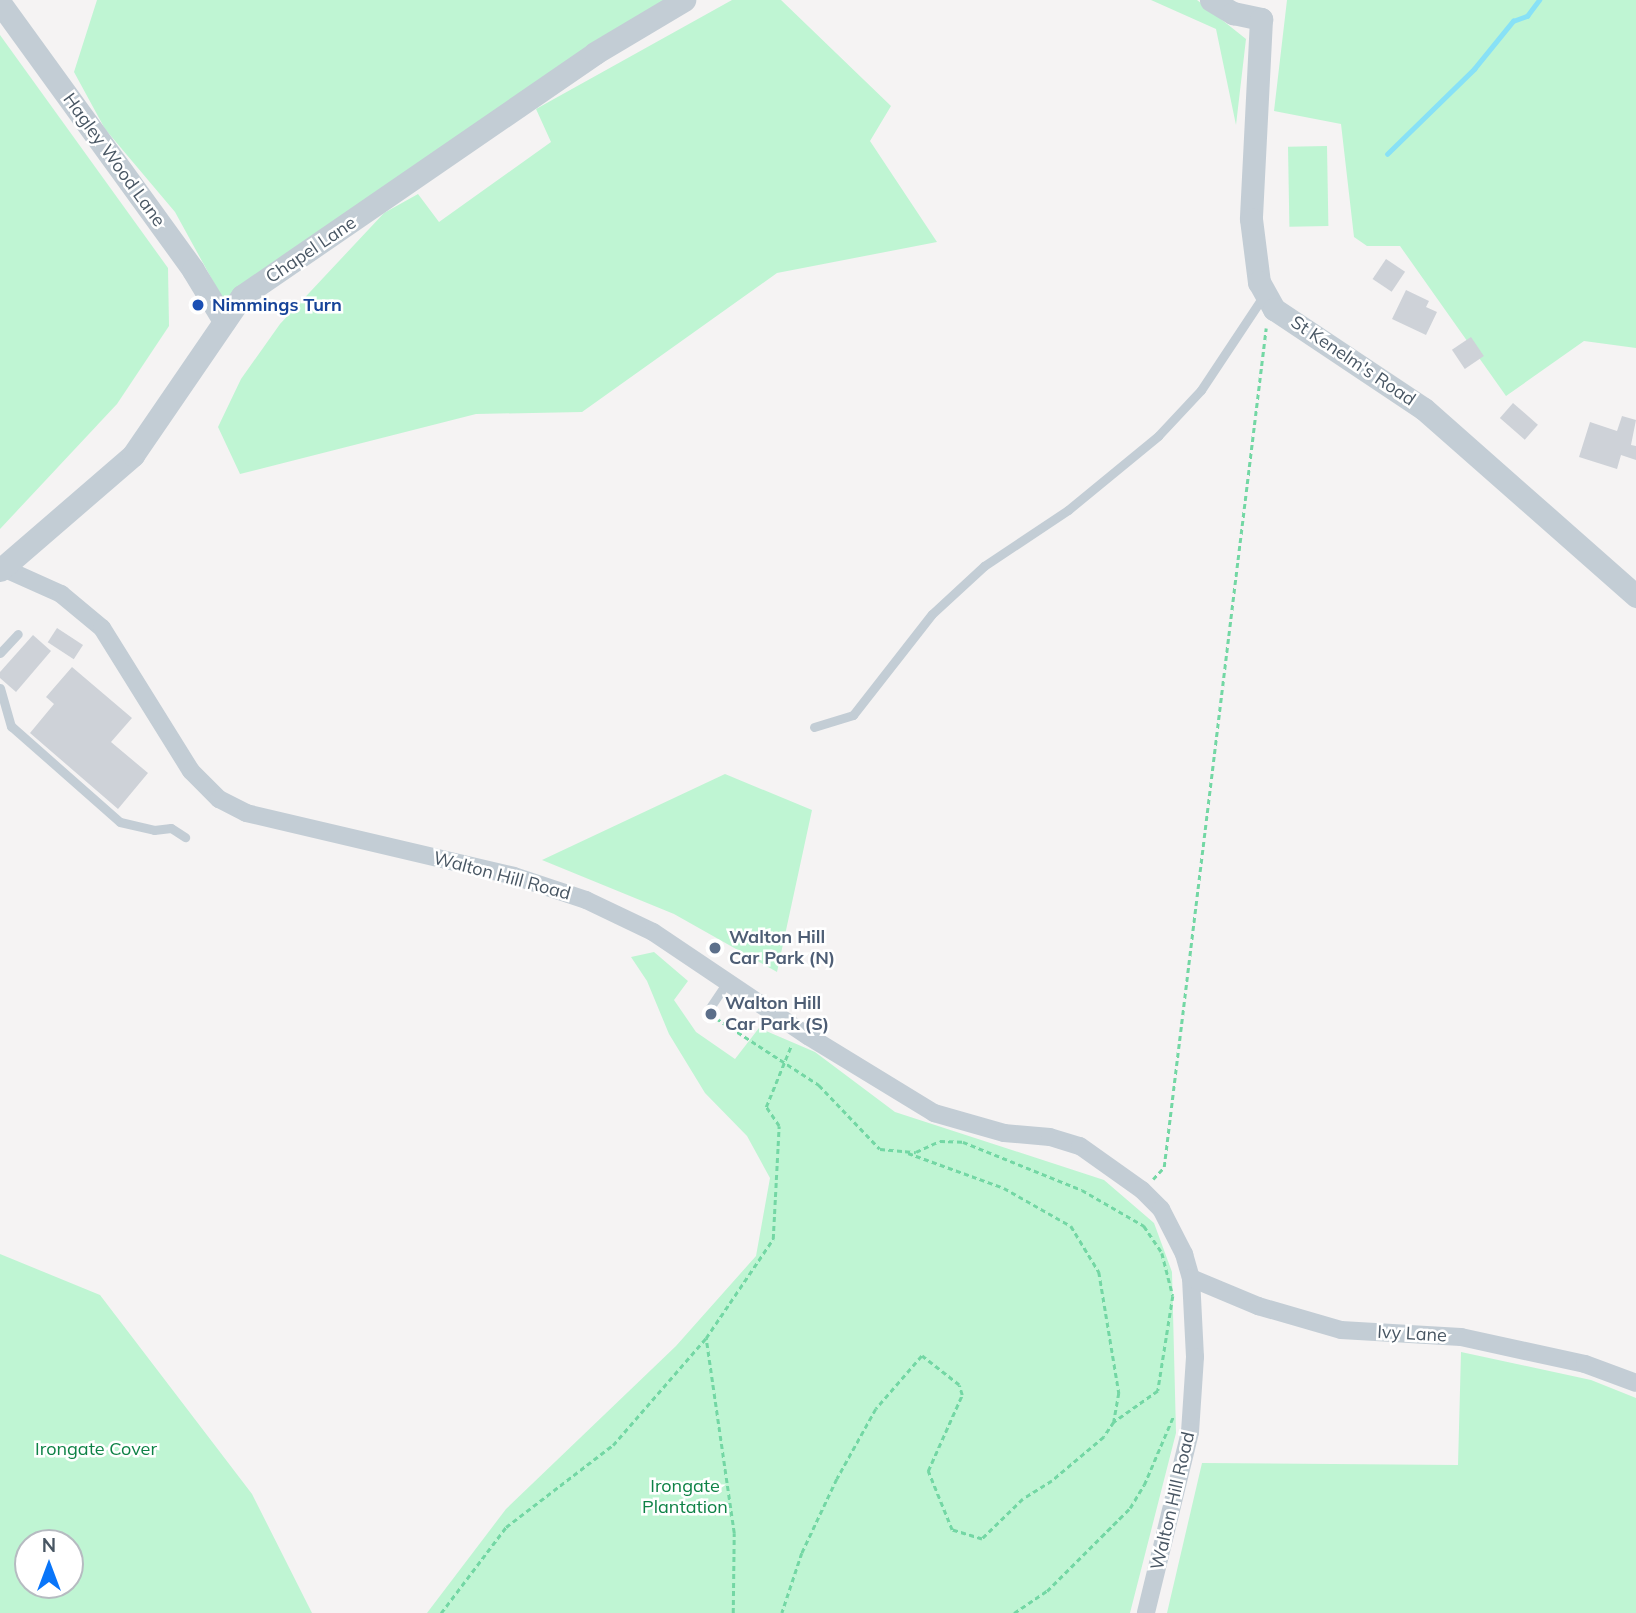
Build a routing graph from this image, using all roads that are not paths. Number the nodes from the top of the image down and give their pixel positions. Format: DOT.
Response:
graph roads {
  1 [pos="684,0"];
  2 [pos="1211,0"];
  3 [pos="0,3"];
  4 [pos="1261,20"];
  5 [pos="1270,301"];
  6 [pos="223,321"];
  7 [pos="1,569"];
  8 [pos="1636,596"];
  9 [pos="18,635"];
  10 [pos="0,653"];
  11 [pos="0,688"];
  12 [pos="814,727"];
  13 [pos="185,837"];
  14 [pos="729,979"];
  15 [pos="707,1012"];
  16 [pos="1191,1278"];
  17 [pos="1636,1383"];
  18 [pos="1146,1613"];
  1 -- 6 [label="street, Chapel Lane"];
  2 -- 4 [label="street"];
  3 -- 6 [label="street, Hagley Wood Lane"];
  4 -- 5 [label="street"];
  5 -- 8 [label="street, St Kenelm's Road"];
  5 -- 12 [label="lane"];
  6 -- 7 [label="street, Chapel Lane"];
  7 -- 14 [label="street, Walton Hill Road"];
  9 -- 10 [label="lane"];
  11 -- 13 [label="lane"];
  14 -- 15 [label="lane"];
  14 -- 16 [label="street, Walton Hill Road"];
  16 -- 17 [label="street, Ivy Lane"];
  16 -- 18 [label="street, Walton Hill Road"];
}
